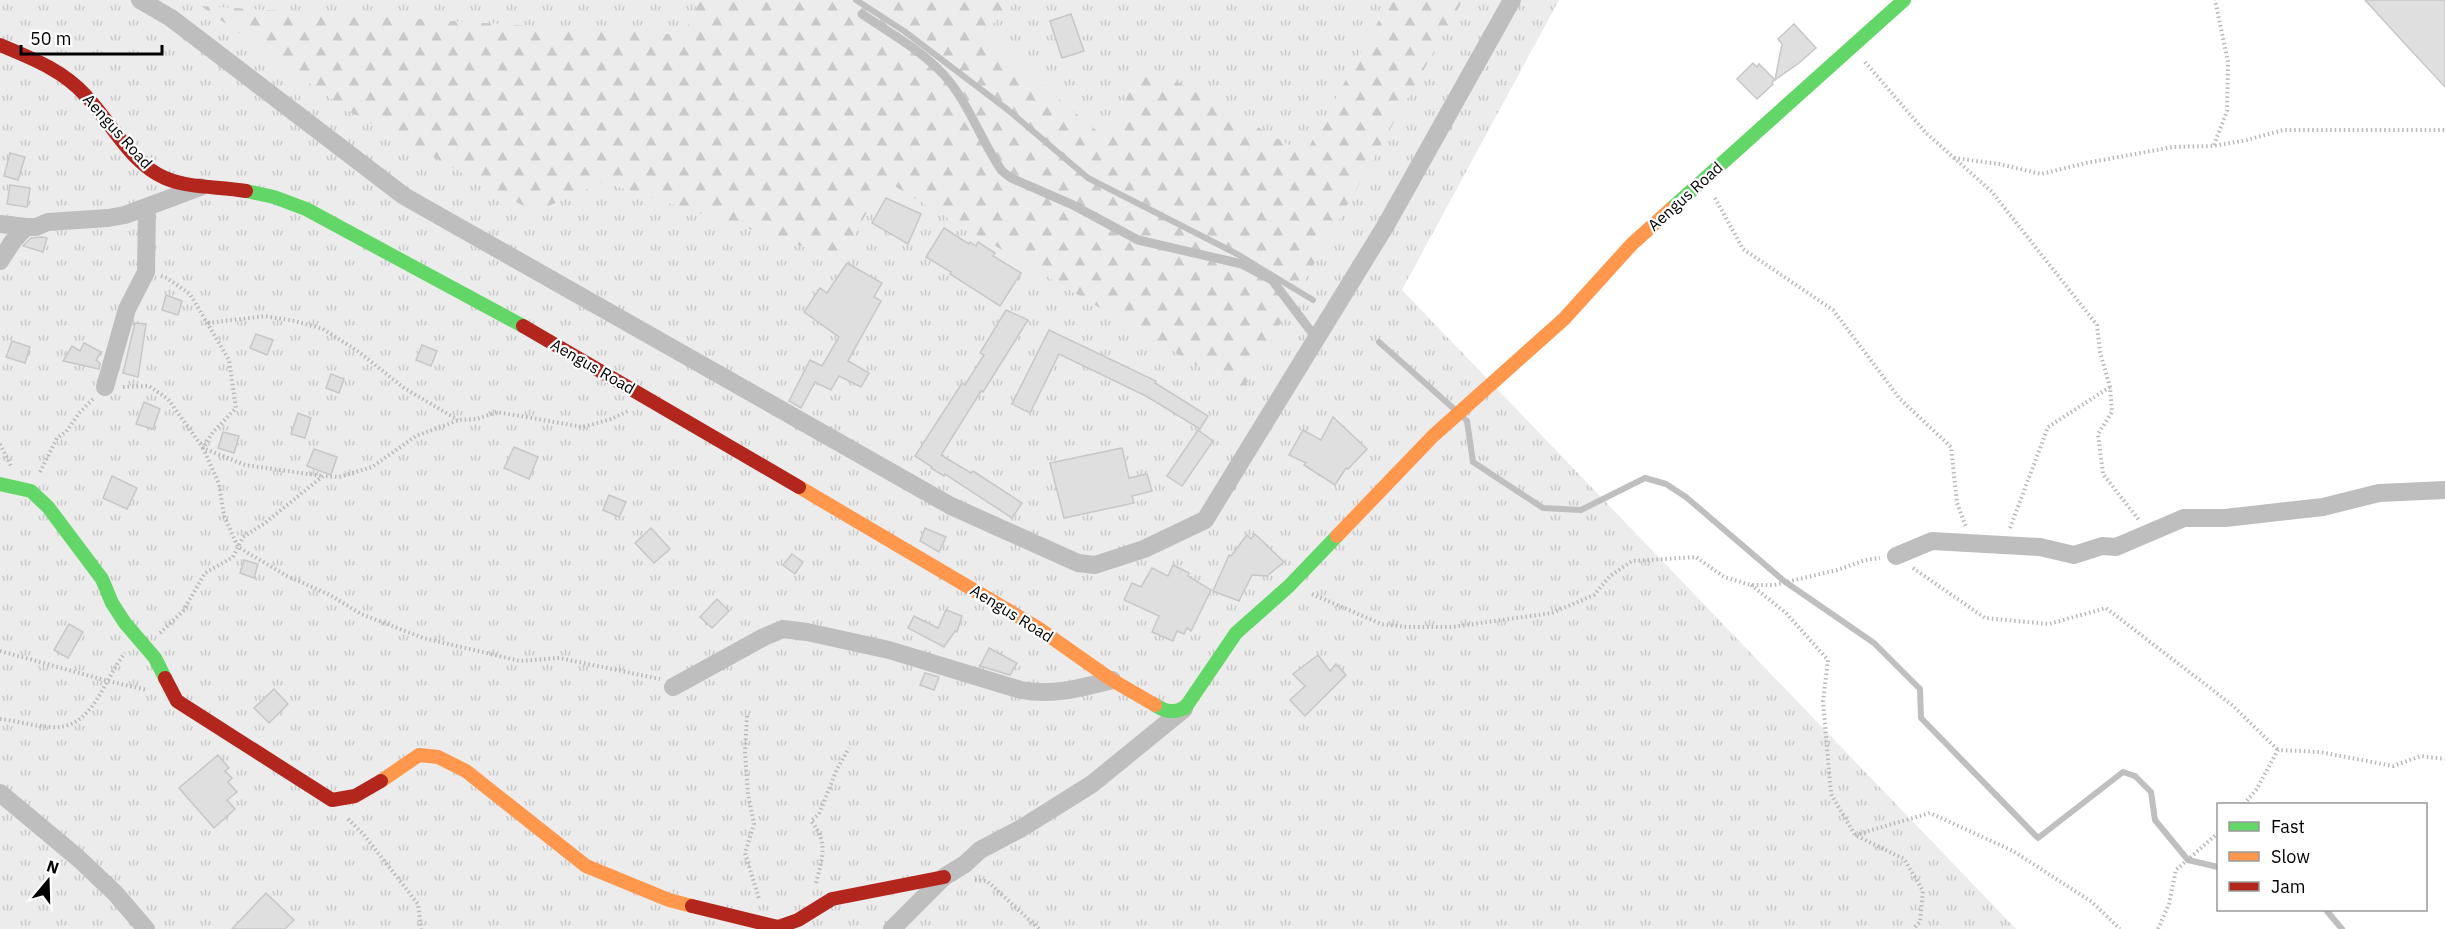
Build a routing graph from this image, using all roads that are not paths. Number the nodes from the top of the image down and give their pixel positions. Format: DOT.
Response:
graph roads {
  1 [pos="140,0"];
  2 [pos="1512,0"];
  3 [pos="1904,0"];
  4 [pos="862,14"];
  5 [pos="0,45"];
  6 [pos="200,187"];
  7 [pos="147,207"];
  8 [pos="0,224"];
  9 [pos="26,227"];
  10 [pos="0,261"];
  11 [pos="1316,338"];
  12 [pos="105,387"];
  13 [pos="0,484"];
  14 [pos="2445,490"];
  15 [pos="1896,556"];
  16 [pos="1112,680"];
  17 [pos="673,687"];
  18 [pos="1185,708"];
  19 [pos="0,793"];
  20 [pos="944,877"];
  21 [pos="146,929"];
  22 [pos="892,929"];
  1 -- 11 [label="street"];
  2 -- 11 [label="street"];
  3 -- 18 [label="street, Aengus Road"];
  4 -- 11 [label="lane"];
  5 -- 6 [label="street, Aengus Road"];
  6 -- 7 [label="street"];
  6 -- 16 [label="street, Aengus Road"];
  7 -- 9 [label="street"];
  7 -- 12 [label="street"];
  8 -- 9 [label="street"];
  9 -- 10 [label="street"];
  13 -- 20 [label="street"];
  14 -- 15 [label="street"];
  16 -- 17 [label="street"];
  16 -- 18 [label="street, Aengus Road"];
  18 -- 20 [label="street"];
  19 -- 21 [label="street"];
  20 -- 22 [label="street"];
}
